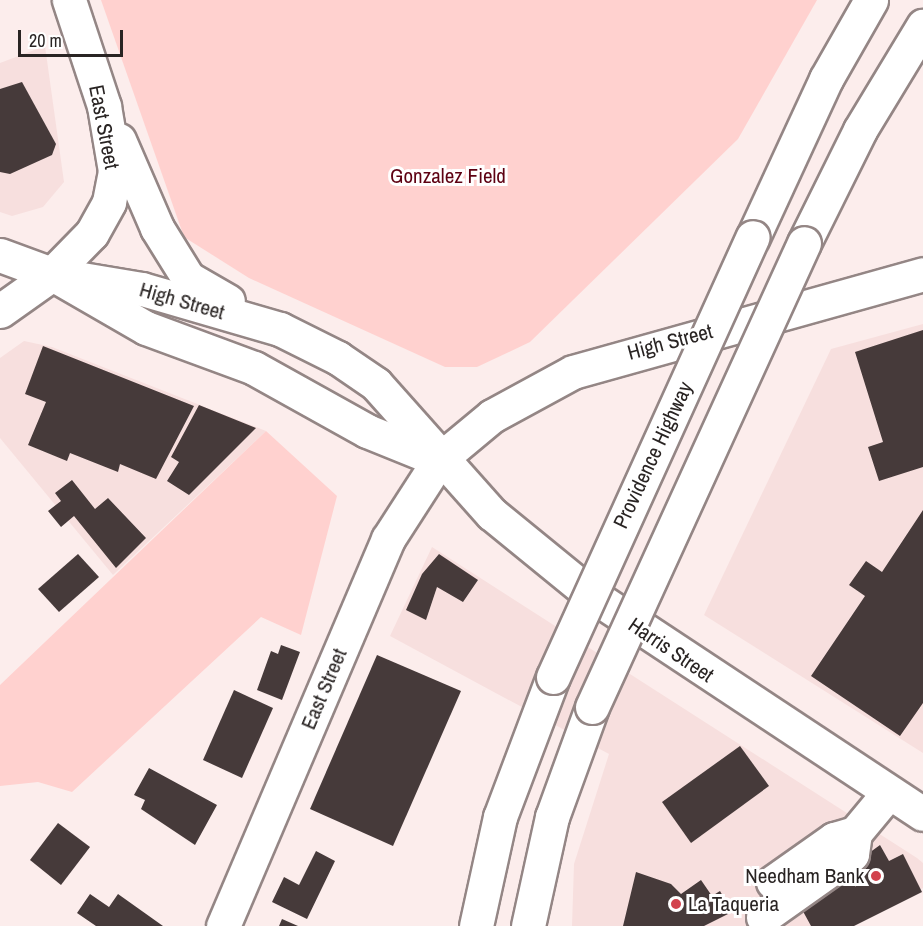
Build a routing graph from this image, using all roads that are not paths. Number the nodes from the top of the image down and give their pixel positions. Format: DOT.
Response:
graph roads {
  1 [pos="69,0"];
  2 [pos="871,0"];
  3 [pos="923,26"];
  4 [pos="104,106"];
  5 [pos="0,255"];
  6 [pos="52,274"];
  7 [pos="923,274"];
  8 [pos="0,311"];
  9 [pos="280,329"];
  10 [pos="439,460"];
  11 [pos="889,792"];
  12 [pos="923,814"];
  13 [pos="855,833"];
  14 [pos="486,873"];
  15 [pos="773,882"];
  16 [pos="763,917"];
  17 [pos="223,926"];
  18 [pos="456,926"];
  19 [pos="476,926"];
  20 [pos="528,926"];
  1 -- 4 [label="main road, East Street"];
  2 -- 14 [label="main road, Providence Highway, bridge"];
  3 -- 20 [label="main road, bridge"];
  4 -- 6 [label="main road, East Street"];
  4 -- 9 [label="main road"];
  5 -- 6 [label="main road, High Street"];
  6 -- 8 [label="main road, East Street"];
  6 -- 9 [label="main road, High Street"];
  6 -- 10 [label="main road, High Street"];
  7 -- 10 [label="main road, High Street"];
  9 -- 10 [label="main road, High Street"];
  10 -- 11 [label="main road, Harris Street"];
  10 -- 17 [label="main road, East Street"];
  11 -- 12 [label="main road, Harris Street"];
  11 -- 13 [label="main road"];
  13 -- 15 [label="main road"];
  13 -- 16 [label="main road"];
  14 -- 18 [label="main road"];
  14 -- 19 [label="main road, Providence Highway"];
}
